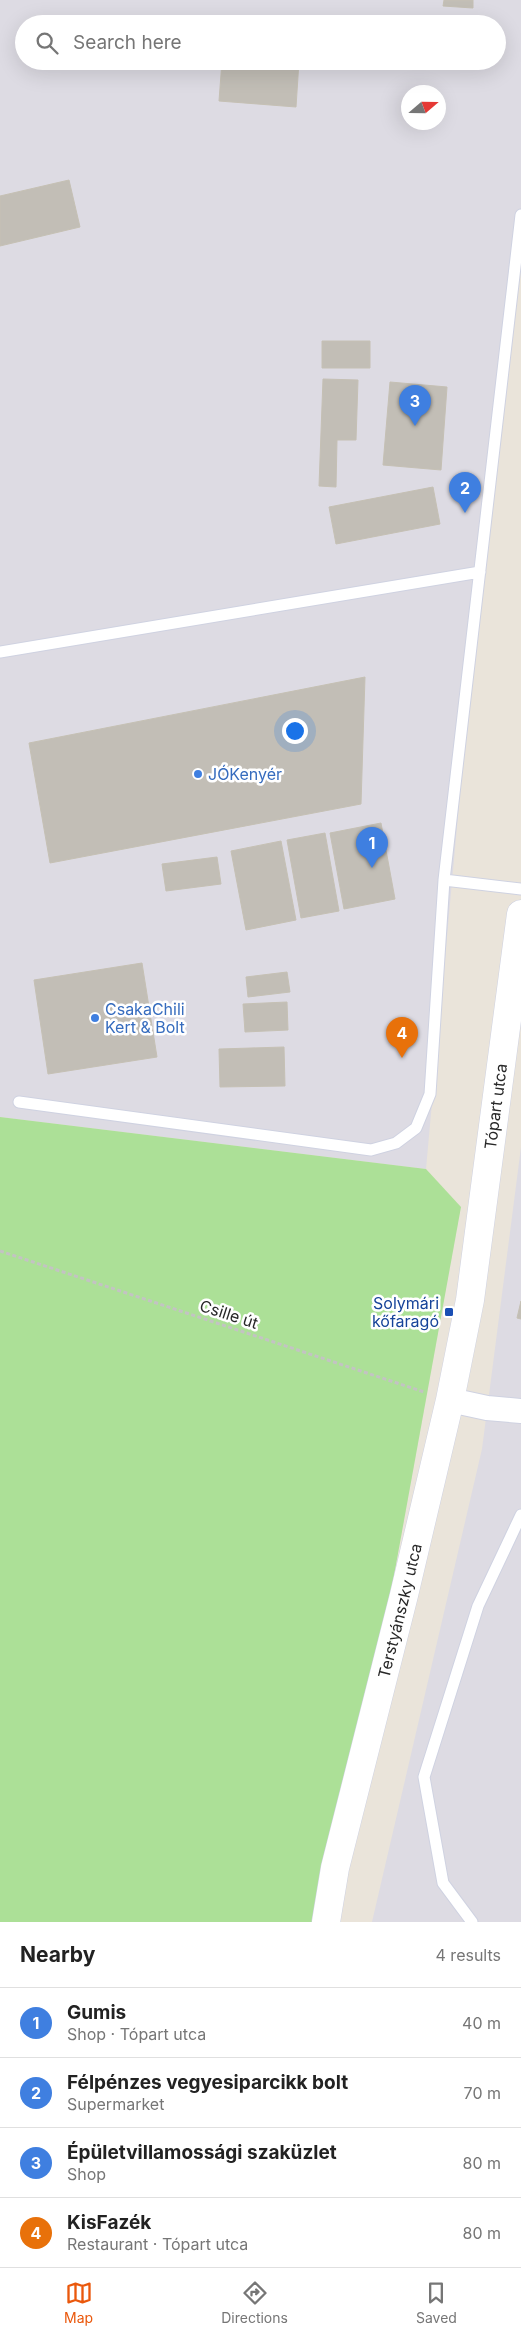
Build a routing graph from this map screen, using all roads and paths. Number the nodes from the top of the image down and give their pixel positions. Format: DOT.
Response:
graph roads {
  1 [pos="521,215"];
  2 [pos="480,572"];
  3 [pos="0,652"];
  4 [pos="444,880"];
  5 [pos="521,889"];
  6 [pos="521,914"];
  7 [pos="19,1102"];
  8 [pos="0,1251"];
  9 [pos="470,1300"];
  10 [pos="450,1400"];
  11 [pos="521,1411"];
  12 [pos="521,1515"];
  13 [pos="326,1922"];
  14 [pos="472,1922"];
  1 -- 2 [label="lane"];
  2 -- 3 [label="lane"];
  2 -- 4 [label="lane"];
  4 -- 5 [label="lane"];
  4 -- 7 [label="lane"];
  6 -- 9 [label="main road, Tópart utca"];
  8 -- 10 [label="path, Csille út"];
  9 -- 10 [label="main road, Terstyánszky utca"];
  10 -- 11 [label="street"];
  10 -- 13 [label="main road, Terstyánszky utca"];
  12 -- 14 [label="lane"];
}
